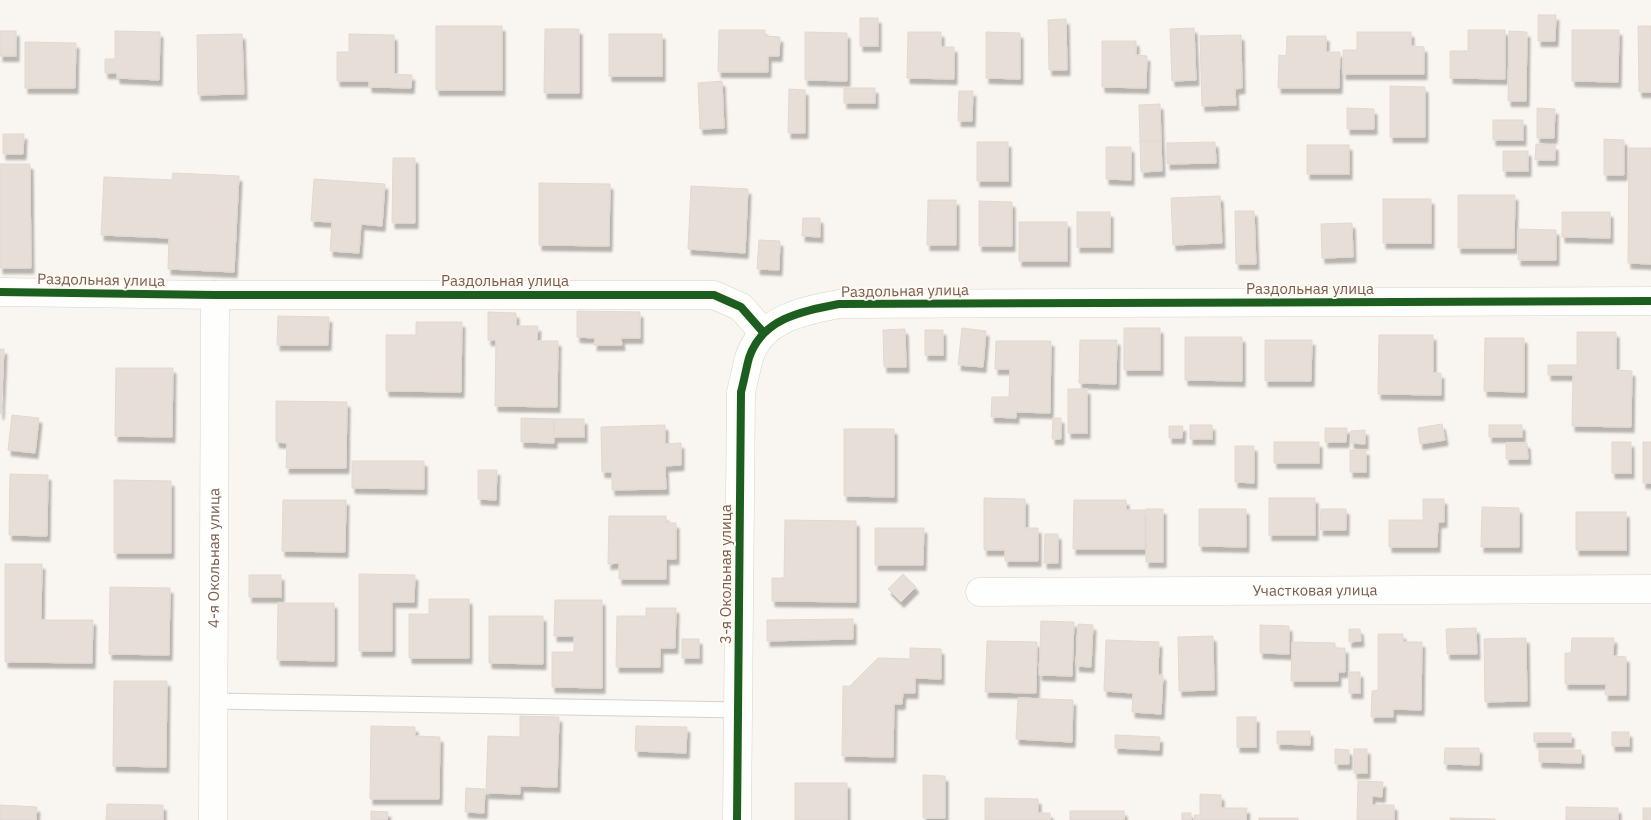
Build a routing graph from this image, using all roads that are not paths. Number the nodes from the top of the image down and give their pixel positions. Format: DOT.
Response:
graph roads {
  1 [pos="0,292"];
  2 [pos="215,295"];
  3 [pos="1651,301"];
  4 [pos="763,332"];
  5 [pos="1651,589"];
  6 [pos="980,592"];
  7 [pos="214,701"];
  8 [pos="739,710"];
  9 [pos="213,820"];
  10 [pos="737,820"];
  1 -- 2 [label="street, Раздольная улица"];
  2 -- 4 [label="street, Раздольная улица"];
  2 -- 7 [label="street, 4-я Окольная улица"];
  3 -- 4 [label="street, Раздольная улица"];
  4 -- 8 [label="street, 3-я Окольная улица"];
  5 -- 6 [label="street, Участковая улица"];
  7 -- 8 [label="lane"];
  7 -- 9 [label="street, 4-я Окольная улица"];
  8 -- 10 [label="street, 3-я Окольная улица"];
}
